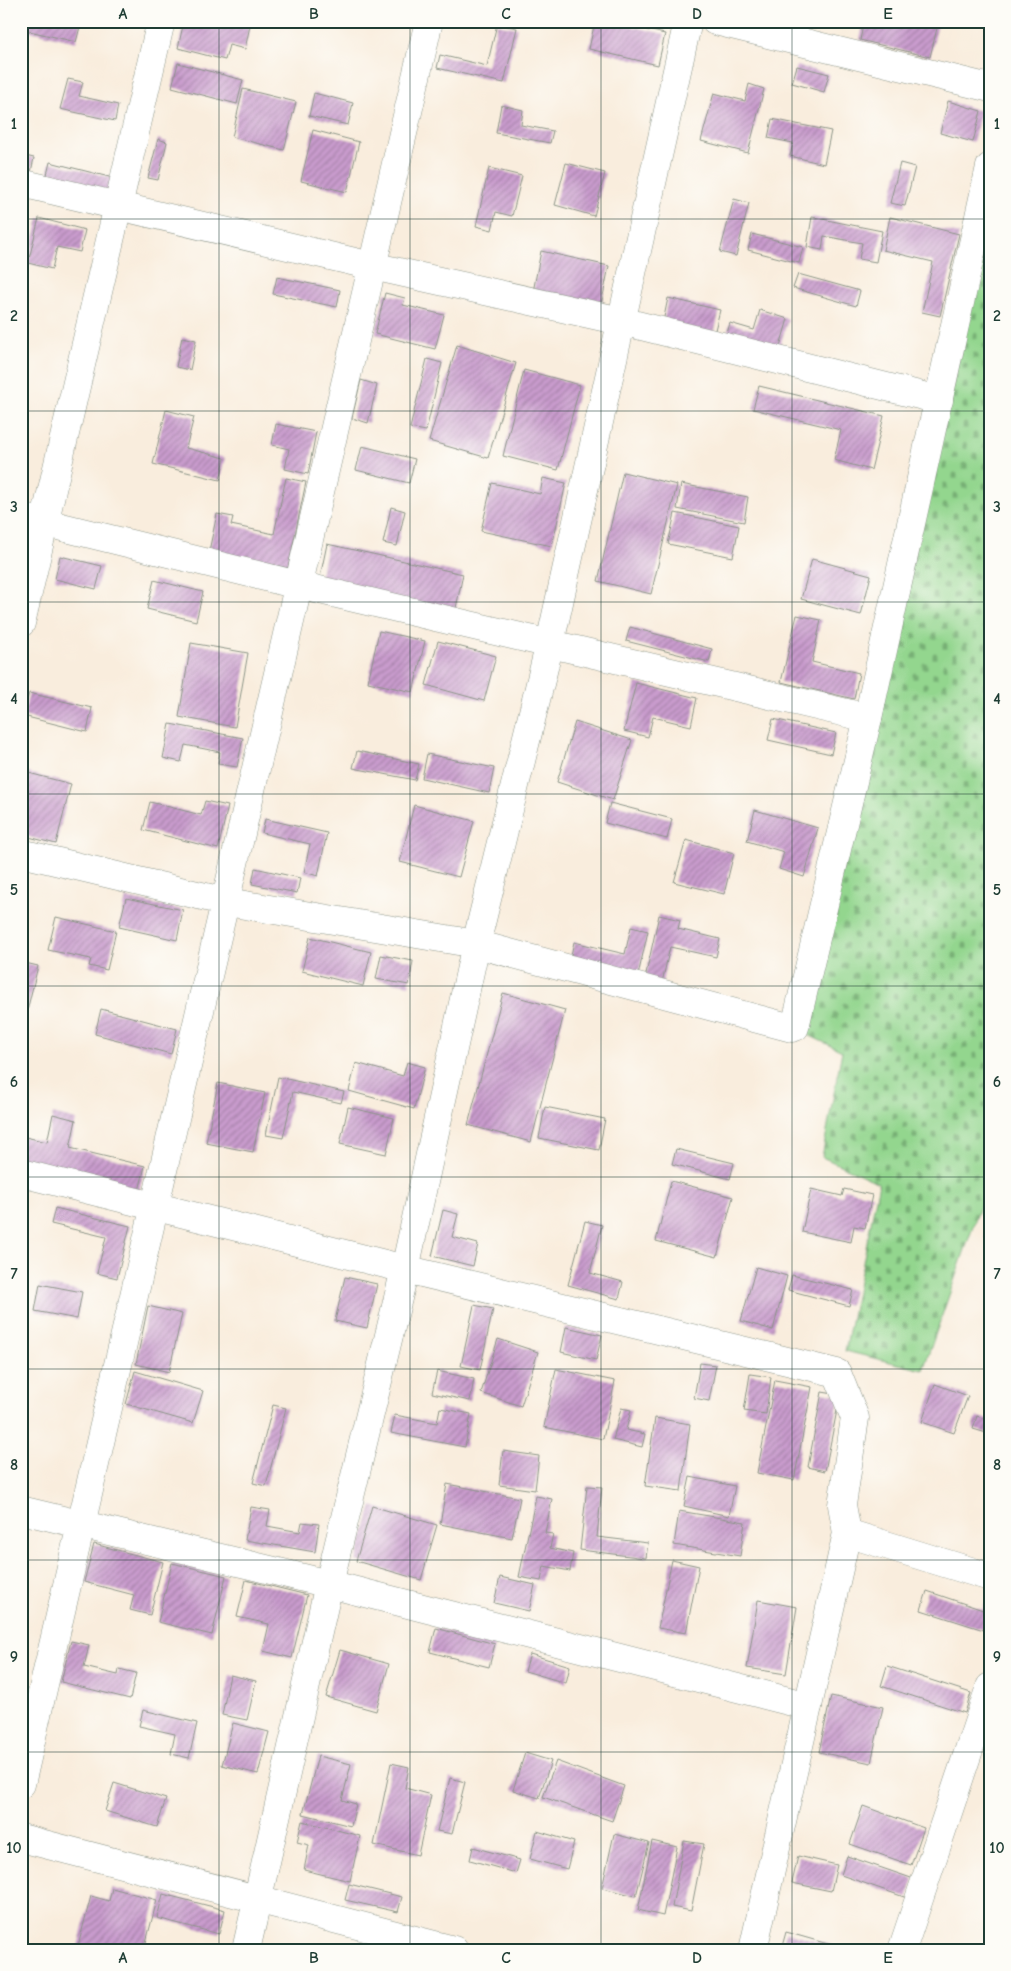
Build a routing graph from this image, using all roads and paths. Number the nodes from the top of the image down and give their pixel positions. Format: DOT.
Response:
graph roads {
  1 [pos="161,21"];
  2 [pos="429,21"];
  3 [pos="688,21"];
  4 [pos="714,21"];
  5 [pos="990,88"];
  6 [pos="990,167"];
  7 [pos="21,184"];
  8 [pos="118,206"];
  9 [pos="372,266"];
  10 [pos="621,321"];
  11 [pos="939,400"];
  12 [pos="32,520"];
  13 [pos="298,585"];
  14 [pos="21,623"];
  15 [pos="550,643"];
  16 [pos="868,718"];
  17 [pos="21,853"];
  18 [pos="227,902"];
  19 [pos="476,944"];
  20 [pos="21,1173"];
  21 [pos="155,1206"];
  22 [pos="405,1269"];
  23 [pos="21,1510"];
  24 [pos="82,1524"];
  25 [pos="847,1533"];
  26 [pos="990,1577"];
  27 [pos="329,1584"];
  28 [pos="990,1688"];
  29 [pos="808,1706"];
  30 [pos="21,1784"];
  31 [pos="21,1838"];
  32 [pos="257,1898"];
  33 [pos="246,1950"];
  34 [pos="454,1950"];
  35 [pos="753,1950"];
  36 [pos="902,1950"];
  1 -- 8 [label="street"];
  2 -- 9 [label="street"];
  3 -- 10 [label="street"];
  4 -- 5 [label="street"];
  6 -- 11 [label="street"];
  7 -- 8 [label="street"];
  8 -- 9 [label="street"];
  8 -- 12 [label="street"];
  9 -- 10 [label="street"];
  9 -- 13 [label="street"];
  10 -- 11 [label="street"];
  10 -- 15 [label="street"];
  11 -- 16 [label="street"];
  12 -- 13 [label="street"];
  12 -- 14 [label="street"];
  13 -- 15 [label="street"];
  13 -- 18 [label="street"];
  15 -- 16 [label="street"];
  15 -- 19 [label="street"];
  16 -- 19 [label="street"];
  17 -- 18 [label="street"];
  18 -- 19 [label="street"];
  18 -- 21 [label="street"];
  19 -- 22 [label="street"];
  20 -- 21 [label="street"];
  21 -- 22 [label="street"];
  21 -- 24 [label="street"];
  22 -- 25 [label="street"];
  22 -- 27 [label="street"];
  23 -- 24 [label="street"];
  24 -- 27 [label="street"];
  24 -- 30 [label="street"];
  25 -- 26 [label="street"];
  25 -- 29 [label="street"];
  27 -- 29 [label="street"];
  27 -- 32 [label="street"];
  28 -- 36 [label="street"];
  29 -- 35 [label="street"];
  31 -- 32 [label="street"];
  32 -- 33 [label="street"];
  32 -- 34 [label="street"];
}
